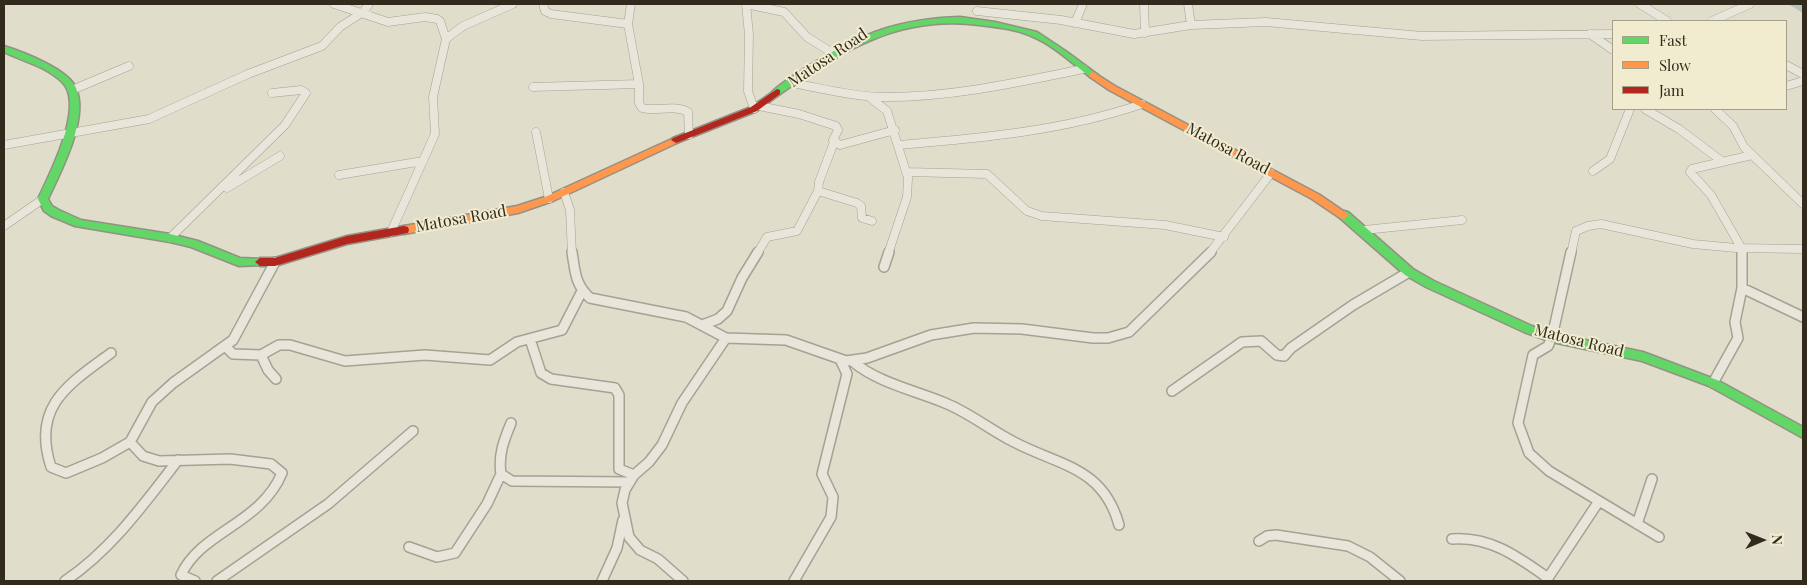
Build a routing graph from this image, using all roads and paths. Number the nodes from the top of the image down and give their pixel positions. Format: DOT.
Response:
graph roads {
  1 [pos="334,4"];
  2 [pos="369,4"];
  3 [pos="514,4"];
  4 [pos="543,4"];
  5 [pos="631,4"];
  6 [pos="746,4"];
  7 [pos="1008,4"];
  8 [pos="1083,4"];
  9 [pos="1144,4"];
  10 [pos="1188,4"];
  11 [pos="1640,4"];
  12 [pos="1750,4"];
  13 [pos="959,8"];
  14 [pos="977,11"];
  15 [pos="363,12"];
  16 [pos="1003,12"];
  17 [pos="908,13"];
  18 [pos="1665,20"];
  19 [pos="1714,20"];
  20 [pos="1075,23"];
  21 [pos="628,24"];
  22 [pos="1192,25"];
  23 [pos="1145,33"];
  24 [pos="1590,34"];
  25 [pos="1612,34"];
  26 [pos="446,39"];
  27 [pos="4,49"];
  28 [pos="1612,49"];
  29 [pos="832,52"];
  30 [pos="129,66"];
  31 [pos="1787,66"];
  32 [pos="1083,69"];
  33 [pos="1803,74"];
  34 [pos="1803,81"];
  35 [pos="792,83"];
  36 [pos="639,84"];
  37 [pos="1787,86"];
  38 [pos="533,87"];
  39 [pos="72,90"];
  40 [pos="272,93"];
  41 [pos="868,96"];
  42 [pos="1142,104"];
  43 [pos="756,108"];
  44 [pos="1630,110"];
  45 [pos="1647,110"];
  46 [pos="1716,110"];
  47 [pos="894,130"];
  48 [pos="536,132"];
  49 [pos="68,133"];
  50 [pos="689,135"];
  51 [pos="834,142"];
  52 [pos="899,145"];
  53 [pos="4,146"];
  54 [pos="1752,155"];
  55 [pos="280,156"];
  56 [pos="423,161"];
  57 [pos="1724,162"];
  58 [pos="1593,171"];
  59 [pos="906,172"];
  60 [pos="1271,173"];
  61 [pos="339,175"];
  62 [pos="220,191"];
  63 [pos="818,191"];
  64 [pos="564,192"];
  65 [pos="43,199"];
  66 [pos="549,199"];
  67 [pos="1803,204"];
  68 [pos="1462,220"];
  69 [pos="872,221"];
  70 [pos="4,226"];
  71 [pos="1364,230"];
  72 [pos="391,232"];
  73 [pos="1224,237"];
  74 [pos="170,238"];
  75 [pos="1803,249"];
  76 [pos="1742,250"];
  77 [pos="275,262"];
  78 [pos="884,268"];
  79 [pos="1409,272"];
  80 [pos="1742,288"];
  81 [pos="582,291"];
  82 [pos="1803,317"];
  83 [pos="702,325"];
  84 [pos="1552,337"];
  85 [pos="726,338"];
  86 [pos="530,339"];
  87 [pos="226,348"];
  88 [pos="111,353"];
  89 [pos="261,355"];
  90 [pos="840,359"];
  91 [pos="852,360"];
  92 [pos="276,378"];
  93 [pos="1713,383"];
  94 [pos="1172,391"];
  95 [pos="512,423"];
  96 [pos="413,431"];
  97 [pos="1803,433"];
  98 [pos="130,442"];
  99 [pos="178,460"];
  100 [pos="501,474"];
  101 [pos="632,479"];
  102 [pos="1652,479"];
  103 [pos="1599,501"];
  104 [pos="624,520"];
  105 [pos="1637,524"];
  106 [pos="1118,525"];
  107 [pos="1659,537"];
  108 [pos="1452,539"];
  109 [pos="1259,541"];
  110 [pos="409,548"];
  111 [pos="1547,579"];
  112 [pos="65,581"];
  113 [pos="195,581"];
  114 [pos="217,581"];
  115 [pos="602,581"];
  116 [pos="683,581"];
  117 [pos="794,581"];
  118 [pos="1400,581"];
  1 -- 15 [label="street"];
  2 -- 15 [label="street"];
  3 -- 26 [label="street"];
  4 -- 21 [label="street"];
  5 -- 21 [label="street"];
  6 -- 29 [label="street"];
  6 -- 43 [label="street"];
  7 -- 16 [label="street"];
  8 -- 20 [label="street"];
  9 -- 23 [label="street"];
  10 -- 22 [label="street"];
  11 -- 18 [label="street"];
  12 -- 19 [label="street"];
  13 -- 14 [label="street, Matosa Road"];
  14 -- 16 [label="street"];
  14 -- 32 [label="street, Matosa Road"];
  15 -- 26 [label="street"];
  15 -- 49 [label="street"];
  16 -- 20 [label="street"];
  17 -- 29 [label="street, Matosa Road"];
  20 -- 23 [label="street"];
  21 -- 36 [label="street"];
  22 -- 23 [label="street"];
  22 -- 24 [label="street"];
  24 -- 25 [label="street"];
  24 -- 28 [label="street"];
  26 -- 56 [label="street"];
  27 -- 39 [label="street"];
  29 -- 35 [label="street, Matosa Road"];
  30 -- 39 [label="street"];
  31 -- 33 [label="street"];
  32 -- 41 [label="street"];
  32 -- 42 [label="street, Matosa Road"];
  34 -- 37 [label="street"];
  35 -- 41 [label="street"];
  35 -- 43 [label="street, Matosa Road"];
  36 -- 38 [label="street"];
  36 -- 50 [label="street"];
  39 -- 49 [label="street"];
  40 -- 62 [label="street"];
  41 -- 47 [label="street"];
  42 -- 52 [label="street"];
  42 -- 60 [label="street, Matosa Road"];
  43 -- 50 [label="street, Matosa Road"];
  43 -- 51 [label="street"];
  44 -- 58 [label="street"];
  45 -- 57 [label="street"];
  46 -- 54 [label="street"];
  47 -- 51 [label="street"];
  47 -- 52 [label="street"];
  48 -- 66 [label="street"];
  49 -- 53 [label="street"];
  49 -- 65 [label="street"];
  50 -- 64 [label="street, Matosa Road"];
  51 -- 63 [label="street"];
  52 -- 59 [label="street"];
  54 -- 57 [label="street"];
  54 -- 67 [label="street"];
  55 -- 62 [label="street"];
  56 -- 61 [label="street"];
  56 -- 72 [label="street"];
  57 -- 76 [label="street"];
  59 -- 73 [label="street"];
  59 -- 78 [label="street"];
  60 -- 71 [label="street, Matosa Road"];
  60 -- 73 [label="street"];
  62 -- 74 [label="street"];
  63 -- 69 [label="street"];
  63 -- 83 [label="street"];
  64 -- 66 [label="street, Matosa Road"];
  64 -- 81 [label="street"];
  65 -- 70 [label="street"];
  65 -- 74 [label="street, Matosa Road"];
  66 -- 72 [label="street, Matosa Road"];
  68 -- 71 [label="street"];
  71 -- 79 [label="street, Matosa Road"];
  72 -- 77 [label="street, Matosa Road"];
  73 -- 91 [label="street"];
  74 -- 77 [label="street, Matosa Road"];
  75 -- 76 [label="street"];
  76 -- 80 [label="street"];
  76 -- 84 [label="street"];
  77 -- 87 [label="street"];
  79 -- 84 [label="street, Matosa Road"];
  79 -- 94 [label="street"];
  80 -- 82 [label="street"];
  80 -- 93 [label="street"];
  81 -- 83 [label="street"];
  81 -- 86 [label="street"];
  83 -- 85 [label="street"];
  84 -- 93 [label="street, Matosa Road"];
  84 -- 103 [label="street"];
  85 -- 90 [label="street"];
  85 -- 101 [label="street"];
  86 -- 89 [label="street"];
  86 -- 101 [label="street"];
  87 -- 89 [label="street"];
  87 -- 98 [label="street"];
  88 -- 98 [label="street"];
  89 -- 92 [label="street"];
  90 -- 91 [label="street"];
  90 -- 117 [label="street"];
  91 -- 106 [label="street"];
  93 -- 97 [label="street, Matosa Road"];
  95 -- 100 [label="street"];
  96 -- 114 [label="street"];
  98 -- 99 [label="street"];
  99 -- 112 [label="street"];
  99 -- 113 [label="street"];
  100 -- 101 [label="street"];
  100 -- 110 [label="street"];
  101 -- 104 [label="street"];
  102 -- 105 [label="street"];
  103 -- 105 [label="street"];
  103 -- 111 [label="street"];
  104 -- 115 [label="street"];
  104 -- 116 [label="street"];
  105 -- 107 [label="street"];
  108 -- 111 [label="street"];
  109 -- 118 [label="street"];
}
